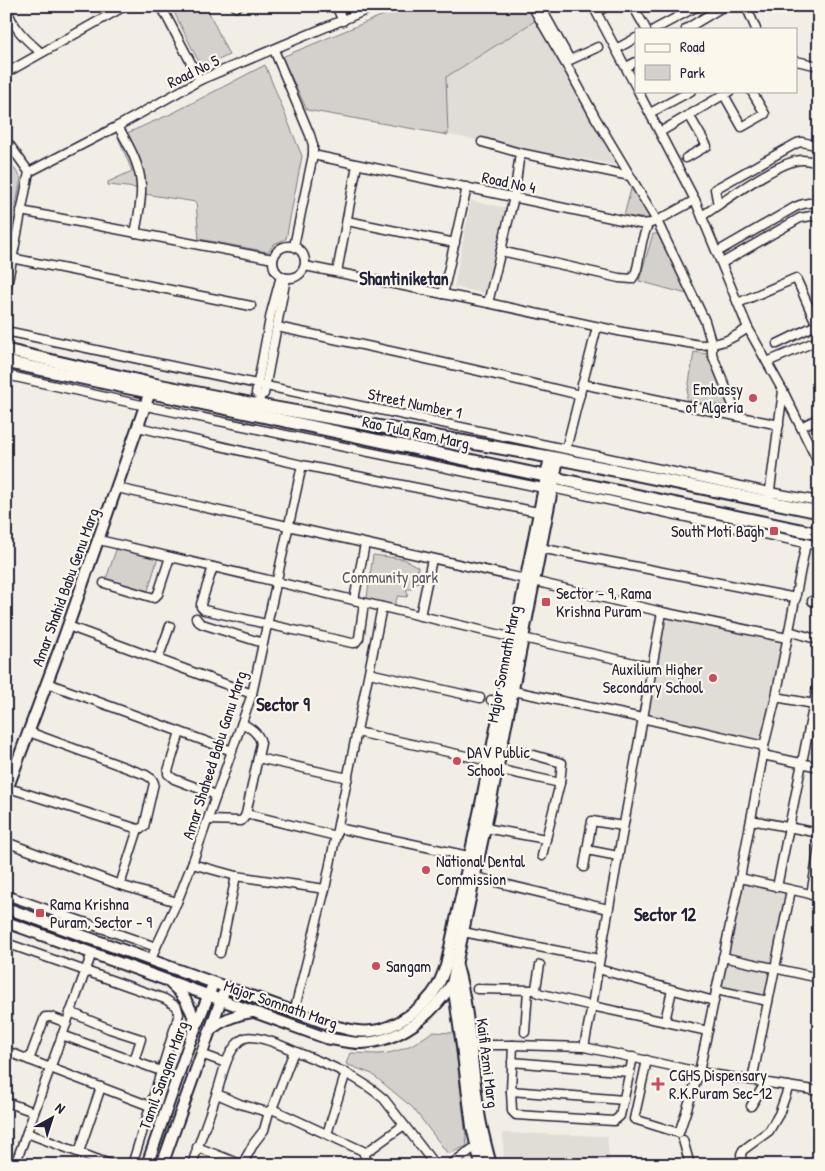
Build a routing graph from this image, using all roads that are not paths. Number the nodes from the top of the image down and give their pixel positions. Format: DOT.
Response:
graph roads {
  1 [pos="125,6"];
  2 [pos="161,6"];
  3 [pos="336,6"];
  4 [pos="376,6"];
  5 [pos="532,6"];
  6 [pos="540,6"];
  7 [pos="607,6"];
  8 [pos="633,6"];
  9 [pos="698,6"];
  10 [pos="724,6"];
  11 [pos="746,6"];
  12 [pos="6,8"];
  13 [pos="595,9"];
  14 [pos="684,14"];
  15 [pos="343,20"];
  16 [pos="688,27"];
  17 [pos="645,28"];
  18 [pos="657,28"];
  19 [pos="756,28"];
  20 [pos="635,38"];
  21 [pos="598,46"];
  22 [pos="616,48"];
  23 [pos="38,50"];
  24 [pos="274,50"];
  25 [pos="798,61"];
  26 [pos="635,62"];
  27 [pos="819,66"];
  28 [pos="626,67"];
  29 [pos="6,73"];
  30 [pos="200,80"];
  31 [pos="635,85"];
  32 [pos="639,92"];
  33 [pos="689,92"];
  34 [pos="752,92"];
  35 [pos="727,93"];
  36 [pos="650,114"];
  37 [pos="689,115"];
  38 [pos="118,126"];
  39 [pos="660,132"];
  40 [pos="6,140"];
  41 [pos="482,142"];
  42 [pos="790,146"];
  43 [pos="819,146"];
  44 [pos="520,153"];
  45 [pos="313,155"];
  46 [pos="686,158"];
  47 [pos="795,162"];
  48 [pos="819,163"];
  49 [pos="357,164"];
  50 [pos="28,172"];
  51 [pos="630,176"];
  52 [pos="467,187"];
  53 [pos="514,197"];
  54 [pos="696,200"];
  55 [pos="819,203"];
  56 [pos="718,205"];
  57 [pos="795,207"];
  58 [pos="22,211"];
  59 [pos="702,216"];
  60 [pos="819,217"];
  61 [pos="800,218"];
  62 [pos="347,221"];
  63 [pos="657,221"];
  64 [pos="648,224"];
  65 [pos="135,233"];
  66 [pos="455,243"];
  67 [pos="294,246"];
  68 [pos="501,251"];
  69 [pos="717,252"];
  70 [pos="10,258"];
  71 [pos="273,259"];
  72 [pos="722,263"];
  73 [pos="305,266"];
  74 [pos="337,272"];
  75 [pos="284,277"];
  76 [pos="6,291"];
  77 [pos="443,294"];
  78 [pos="488,303"];
  79 [pos="738,304"];
  80 [pos="251,306"];
  81 [pos="276,327"];
  82 [pos="596,327"];
  83 [pos="748,328"];
  84 [pos="818,328"];
  85 [pos="6,331"];
  86 [pos="819,340"];
  87 [pos="777,344"];
  88 [pos="712,345"];
  89 [pos="6,350"];
  90 [pos="268,351"];
  91 [pos="6,362"];
  92 [pos="767,362"];
  93 [pos="6,375"];
  94 [pos="262,384"];
  95 [pos="582,384"];
  96 [pos="152,388"];
  97 [pos="783,390"];
  98 [pos="580,395"];
  99 [pos="259,401"];
  100 [pos="146,406"];
  101 [pos="736,416"];
  102 [pos="819,418"];
  103 [pos="779,425"];
  104 [pos="801,426"];
  105 [pos="138,427"];
  106 [pos="566,449"];
  107 [pos="554,458"];
  108 [pos="818,462"];
  109 [pos="302,465"];
  110 [pos="549,483"];
  111 [pos="117,488"];
  112 [pos="769,497"];
  113 [pos="819,501"];
  114 [pos="538,512"];
  115 [pos="819,512"];
  116 [pos="289,527"];
  117 [pos="819,534"];
  118 [pos="98,540"];
  119 [pos="365,544"];
  120 [pos="806,544"];
  121 [pos="819,546"];
  122 [pos="540,548"];
  123 [pos="170,557"];
  124 [pos="432,558"];
  125 [pos="213,567"];
  126 [pos="530,580"];
  127 [pos="276,582"];
  128 [pos="104,583"];
  129 [pos="796,598"];
  130 [pos="354,600"];
  131 [pos="364,603"];
  132 [pos="382,607"];
  133 [pos="662,612"];
  134 [pos="420,616"];
  135 [pos="196,618"];
  136 [pos="267,624"];
  137 [pos="68,626"];
  138 [pos="170,626"];
  139 [pos="788,634"];
  140 [pos="519,638"];
  141 [pos="819,640"];
  142 [pos="263,642"];
  143 [pos="158,659"];
  144 [pos="652,667"];
  145 [pos="369,673"];
  146 [pos="819,678"];
  147 [pos="47,683"];
  148 [pos="509,690"];
  149 [pos="252,694"];
  150 [pos="776,697"];
  151 [pos="480,698"];
  152 [pos="816,705"];
  153 [pos="642,718"];
  154 [pos="242,723"];
  155 [pos="29,732"];
  156 [pos="180,732"];
  157 [pos="357,732"];
  158 [pos="764,746"];
  159 [pos="232,751"];
  160 [pos="527,753"];
  161 [pos="763,756"];
  162 [pos="258,758"];
  163 [pos="489,761"];
  164 [pos="802,764"];
  165 [pos="819,767"];
  166 [pos="498,769"];
  167 [pos="348,778"];
  168 [pos="560,782"];
  169 [pos="11,791"];
  170 [pos="216,795"];
  171 [pos="246,814"];
  172 [pos="208,820"];
  173 [pos="751,820"];
  174 [pos="623,826"];
  175 [pos="789,827"];
  176 [pos="485,828"];
  177 [pos="138,829"];
  178 [pos="337,832"];
  179 [pos="819,833"];
  180 [pos="546,840"];
  181 [pos="6,842"];
  182 [pos="819,847"];
  183 [pos="587,850"];
  184 [pos="542,856"];
  185 [pos="618,856"];
  186 [pos="474,857"];
  187 [pos="192,864"];
  188 [pos="584,867"];
  189 [pos="236,876"];
  190 [pos="475,877"];
  191 [pos="740,878"];
  192 [pos="120,884"];
  193 [pos="777,887"];
  194 [pos="326,889"];
  195 [pos="791,890"];
  196 [pos="6,895"];
  197 [pos="815,896"];
  198 [pos="177,902"];
  199 [pos="6,908"];
  200 [pos="608,909"];
  201 [pos="6,922"];
  202 [pos="464,932"];
  203 [pos="6,943"];
  204 [pos="156,947"];
  205 [pos="220,953"];
  206 [pos="92,954"];
  207 [pos="723,957"];
  208 [pos="599,959"];
  209 [pos="151,960"];
  210 [pos="456,965"];
  211 [pos="540,965"];
  212 [pos="775,969"];
  213 [pos="598,970"];
  214 [pos="85,972"];
  215 [pos="819,978"];
  216 [pos="163,979"];
  217 [pos="213,983"];
  218 [pos="452,984"];
  219 [pos="226,988"];
  220 [pos="478,989"];
  221 [pos="532,990"];
  222 [pos="672,990"];
  223 [pos="716,990"];
  224 [pos="209,995"];
  225 [pos="221,1000"];
  226 [pos="714,1001"];
  227 [pos="768,1001"];
  228 [pos="592,1006"];
  229 [pos="70,1012"];
  230 [pos="253,1012"];
  231 [pos="294,1012"];
  232 [pos="665,1022"];
  233 [pos="67,1023"];
  234 [pos="196,1026"];
  235 [pos="210,1029"];
  236 [pos="708,1031"];
  237 [pos="525,1032"];
  238 [pos="62,1035"];
  239 [pos="513,1045"];
  240 [pos="466,1046"];
  241 [pos="584,1047"];
  242 [pos="6,1051"];
  243 [pos="294,1051"];
  244 [pos="201,1054"];
  245 [pos="633,1057"];
  246 [pos="28,1060"];
  247 [pos="647,1060"];
  248 [pos="134,1061"];
  249 [pos="512,1062"];
  250 [pos="226,1063"];
  251 [pos="50,1068"];
  252 [pos="161,1071"];
  253 [pos="346,1072"];
  254 [pos="630,1072"];
  255 [pos="699,1072"];
  256 [pos="752,1080"];
  257 [pos="766,1082"];
  258 [pos="788,1086"];
  259 [pos="101,1087"];
  260 [pos="511,1091"];
  261 [pos="819,1091"];
  262 [pos="217,1094"];
  263 [pos="624,1100"];
  264 [pos="6,1102"];
  265 [pos="150,1106"];
  266 [pos="752,1106"];
  267 [pos="271,1110"];
  268 [pos="34,1112"];
  269 [pos="404,1125"];
  270 [pos="27,1133"];
  271 [pos="327,1134"];
  272 [pos="683,1140"];
  273 [pos="480,1143"];
  274 [pos="197,1147"];
  275 [pos="80,1152"];
  276 [pos="364,1154"];
  277 [pos="15,1165"];
  278 [pos="112,1165"];
  279 [pos="132,1165"];
  280 [pos="147,1165"];
  281 [pos="162,1165"];
  282 [pos="192,1165"];
  283 [pos="243,1165"];
  284 [pos="365,1165"];
  285 [pos="434,1165"];
  286 [pos="450,1165"];
  287 [pos="481,1165"];
  288 [pos="491,1165"];
  289 [pos="690,1165"];
  290 [pos="742,1165"];
  1 -- 29 [label="street"];
  2 -- 30 [label="street"];
  3 -- 15 [label="street"];
  4 -- 15 [label="street, Road No 5"];
  5 -- 51 [label="street"];
  6 -- 21 [label="street"];
  7 -- 13 [label="street"];
  8 -- 17 [label="street"];
  9 -- 14 [label="street"];
  10 -- 16 [label="street"];
  11 -- 19 [label="street"];
  12 -- 23 [label="street"];
  13 -- 22 [label="street"];
  14 -- 16 [label="street"];
  14 -- 18 [label="street"];
  15 -- 24 [label="street, Road No 5"];
  20 -- 22 [label="street"];
  22 -- 28 [label="street"];
  24 -- 30 [label="street, Road No 5"];
  24 -- 45 [label="street"];
  25 -- 27 [label="street"];
  26 -- 28 [label="street"];
  28 -- 31 [label="street"];
  30 -- 38 [label="street, Road No 5"];
  32 -- 36 [label="street"];
  33 -- 36 [label="street"];
  34 -- 35 [label="street"];
  35 -- 37 [label="street"];
  36 -- 39 [label="street"];
  37 -- 39 [label="street"];
  37 -- 46 [label="street"];
  38 -- 50 [label="street, Road No 5"];
  38 -- 65 [label="street"];
  39 -- 54 [label="street"];
  40 -- 50 [label="street"];
  41 -- 44 [label="street"];
  42 -- 43 [label="street"];
  42 -- 47 [label="street"];
  42 -- 56 [label="street"];
  44 -- 51 [label="street"];
  44 -- 53 [label="street"];
  45 -- 49 [label="street, Road No 4"];
  45 -- 67 [label="street"];
  47 -- 48 [label="street"];
  47 -- 56 [label="street"];
  49 -- 52 [label="street, Road No 4"];
  49 -- 62 [label="street"];
  50 -- 58 [label="street"];
  51 -- 63 [label="street"];
  52 -- 53 [label="street, Road No 4"];
  52 -- 66 [label="street"];
  53 -- 64 [label="street, Road No 4"];
  53 -- 68 [label="street"];
  54 -- 59 [label="street"];
  54 -- 63 [label="street, Road No 4"];
  55 -- 57 [label="street"];
  56 -- 59 [label="street"];
  57 -- 61 [label="street"];
  57 -- 69 [label="street"];
  58 -- 65 [label="street"];
  58 -- 70 [label="street"];
  59 -- 69 [label="street"];
  60 -- 61 [label="street"];
  61 -- 72 [label="street"];
  62 -- 66 [label="street"];
  62 -- 74 [label="street"];
  63 -- 64 [label="street, Road No 4"];
  63 -- 88 [label="street"];
  64 -- 68 [label="street"];
  65 -- 71 [label="street"];
  66 -- 77 [label="street"];
  67 -- 71 [label="street"];
  67 -- 73 [label="street"];
  68 -- 78 [label="street"];
  69 -- 72 [label="street"];
  70 -- 76 [label="street"];
  70 -- 80 [label="street"];
  71 -- 75 [label="street"];
  72 -- 79 [label="street"];
  73 -- 74 [label="street"];
  73 -- 75 [label="street"];
  74 -- 77 [label="street"];
  75 -- 81 [label="street"];
  75 -- 90 [label="street"];
  77 -- 78 [label="street"];
  78 -- 82 [label="street"];
  79 -- 83 [label="street"];
  79 -- 84 [label="street"];
  81 -- 90 [label="street"];
  81 -- 98 [label="street"];
  82 -- 88 [label="street"];
  82 -- 95 [label="street"];
  83 -- 88 [label="street"];
  83 -- 92 [label="street"];
  84 -- 87 [label="street"];
  85 -- 94 [label="street, Street Number 1"];
  86 -- 92 [label="street"];
  88 -- 101 [label="street"];
  89 -- 96 [label="main road, Rao Tula Ram Marg"];
  90 -- 94 [label="street"];
  91 -- 96 [label="main road, Rao Tula Ram Marg"];
  92 -- 97 [label="street"];
  93 -- 100 [label="street"];
  94 -- 99 [label="street"];
  94 -- 106 [label="street, Street Number 1"];
  95 -- 98 [label="street"];
  95 -- 101 [label="street"];
  96 -- 99 [label="main road, Rao Tula Ram Marg"];
  96 -- 100 [label="street, Amar Shahid Babu Genu Marg"];
  96 -- 110 [label="main road, Rao Tula Ram Marg"];
  97 -- 103 [label="street"];
  97 -- 104 [label="street"];
  98 -- 106 [label="street"];
  99 -- 107 [label="main road, Rao Tula Ram Marg"];
  100 -- 105 [label="street, Amar Shahid Babu Genu Marg"];
  100 -- 110 [label="street"];
  101 -- 103 [label="street"];
  102 -- 104 [label="street"];
  103 -- 112 [label="street"];
  104 -- 108 [label="street"];
  105 -- 109 [label="street"];
  105 -- 111 [label="street, Amar Shahid Babu Genu Marg"];
  106 -- 112 [label="street, Street Number 1"];
  107 -- 110 [label="street, Major Somnath Marg"];
  107 -- 112 [label="main road, Rao Tula Ram Marg"];
  109 -- 114 [label="street"];
  109 -- 116 [label="street, Amar Shaheed Babu Ganu Marg"];
  110 -- 114 [label="street, Major Somnath Marg"];
  110 -- 117 [label="main road, Rao Tula Ram Marg"];
  110 -- 120 [label="street"];
  110 -- 122 [label="street, Major Somnath Marg"];
  111 -- 116 [label="street"];
  111 -- 118 [label="street, Amar Shahid Babu Genu Marg"];
  112 -- 113 [label="street, Street Number 1"];
  112 -- 115 [label="main road, Rao Tula Ram Marg"];
  114 -- 126 [label="street, Major Somnath Marg"];
  116 -- 119 [label="street"];
  116 -- 127 [label="street, Amar Shaheed Babu Ganu Marg"];
  118 -- 123 [label="street"];
  118 -- 137 [label="street, Amar Shahid Babu Genu Marg"];
  119 -- 124 [label="street"];
  119 -- 130 [label="street"];
  120 -- 121 [label="street"];
  120 -- 129 [label="street"];
  122 -- 126 [label="street, Major Somnath Marg"];
  122 -- 129 [label="street"];
  123 -- 125 [label="street"];
  123 -- 128 [label="street"];
  124 -- 126 [label="street"];
  124 -- 134 [label="street"];
  125 -- 127 [label="street"];
  125 -- 136 [label="street"];
  126 -- 133 [label="street"];
  126 -- 140 [label="street, Major Somnath Marg"];
  127 -- 130 [label="street"];
  127 -- 136 [label="street, Amar Shaheed Babu Ganu Marg"];
  129 -- 139 [label="street"];
  130 -- 131 [label="street"];
  131 -- 132 [label="street"];
  131 -- 136 [label="street"];
  132 -- 134 [label="street"];
  132 -- 145 [label="street"];
  133 -- 139 [label="street"];
  133 -- 144 [label="street"];
  134 -- 140 [label="street"];
  135 -- 142 [label="street"];
  136 -- 142 [label="street, Amar Shaheed Babu Ganu Marg"];
  137 -- 143 [label="street"];
  137 -- 147 [label="street, Amar Shahid Babu Genu Marg"];
  138 -- 143 [label="street"];
  139 -- 141 [label="street"];
  139 -- 150 [label="street"];
  140 -- 144 [label="street"];
  140 -- 148 [label="street, Major Somnath Marg"];
  142 -- 149 [label="street, Amar Shaheed Babu Ganu Marg"];
  143 -- 149 [label="street"];
  144 -- 153 [label="street"];
  145 -- 151 [label="street"];
  145 -- 157 [label="street"];
  146 -- 152 [label="street"];
  147 -- 155 [label="street, Amar Shahid Babu Genu Marg"];
  147 -- 156 [label="street"];
  148 -- 153 [label="street"];
  148 -- 163 [label="street, Major Somnath Marg"];
  148 -- 166 [label="street, Major Somnath Marg"];
  149 -- 154 [label="street, Amar Shaheed Babu Ganu Marg"];
  150 -- 152 [label="street"];
  150 -- 158 [label="street"];
  152 -- 164 [label="street"];
  153 -- 158 [label="street"];
  153 -- 174 [label="street"];
  154 -- 159 [label="street, Amar Shaheed Babu Ganu Marg"];
  154 -- 162 [label="street"];
  155 -- 169 [label="street, Amar Shahid Babu Genu Marg"];
  155 -- 177 [label="street"];
  156 -- 159 [label="street"];
  156 -- 170 [label="street"];
  157 -- 163 [label="street"];
  157 -- 167 [label="street"];
  158 -- 161 [label="street"];
  159 -- 170 [label="street, Amar Shaheed Babu Ganu Marg"];
  160 -- 168 [label="street"];
  161 -- 164 [label="street"];
  161 -- 173 [label="street"];
  162 -- 167 [label="street"];
  162 -- 171 [label="street"];
  163 -- 186 [label="street, Major Somnath Marg"];
  164 -- 165 [label="street"];
  164 -- 175 [label="street"];
  166 -- 168 [label="street"];
  166 -- 176 [label="street, Major Somnath Marg"];
  167 -- 178 [label="street"];
  168 -- 180 [label="street"];
  169 -- 177 [label="street"];
  170 -- 172 [label="street, Amar Shaheed Babu Ganu Marg"];
  171 -- 172 [label="street"];
  171 -- 178 [label="street"];
  172 -- 187 [label="street, Amar Shaheed Babu Ganu Marg"];
  173 -- 175 [label="street"];
  173 -- 191 [label="street"];
  174 -- 183 [label="street"];
  174 -- 185 [label="street"];
  175 -- 179 [label="street"];
  175 -- 193 [label="street"];
  176 -- 180 [label="street"];
  176 -- 186 [label="street, Major Somnath Marg"];
  177 -- 192 [label="street"];
  178 -- 186 [label="street"];
  178 -- 194 [label="street"];
  180 -- 184 [label="street"];
  181 -- 192 [label="street"];
  182 -- 197 [label="street"];
  183 -- 185 [label="street"];
  183 -- 188 [label="street"];
  185 -- 200 [label="street"];
  186 -- 190 [label="street, Major Somnath Marg"];
  186 -- 231 [label="street, Major Somnath Marg"];
  187 -- 189 [label="street"];
  187 -- 198 [label="street, Amar Shaheed Babu Ganu Marg"];
  189 -- 194 [label="street"];
  189 -- 205 [label="street"];
  190 -- 200 [label="street"];
  190 -- 202 [label="street, Major Somnath Marg"];
  191 -- 193 [label="street"];
  191 -- 207 [label="street"];
  192 -- 198 [label="street"];
  193 -- 195 [label="street"];
  194 -- 231 [label="street"];
  195 -- 197 [label="street"];
  195 -- 212 [label="street"];
  196 -- 204 [label="street"];
  198 -- 204 [label="street, Amar Shaheed Babu Ganu Marg"];
  199 -- 209 [label="street, Major Somnath Marg"];
  200 -- 208 [label="street"];
  201 -- 206 [label="street, Major Somnath Marg"];
  202 -- 208 [label="street"];
  202 -- 210 [label="street, Major Somnath Marg"];
  203 -- 214 [label="street"];
  204 -- 209 [label="street, Amar Shaheed Babu Ganu Marg"];
  206 -- 214 [label="street"];
  206 -- 216 [label="street, Major Somnath Marg"];
  207 -- 212 [label="street"];
  207 -- 223 [label="street"];
  208 -- 213 [label="street"];
  209 -- 217 [label="street, Major Somnath Marg"];
  210 -- 218 [label="street, Major Somnath Marg"];
  210 -- 240 [label="street, Kaifi Azmi Marg"];
  211 -- 221 [label="street"];
  212 -- 215 [label="street"];
  212 -- 227 [label="street"];
  213 -- 222 [label="street"];
  213 -- 228 [label="street"];
  214 -- 229 [label="street"];
  214 -- 252 [label="street"];
  216 -- 224 [label="street, Major Somnath Marg"];
  216 -- 234 [label="street"];
  217 -- 219 [label="street, Major Somnath Marg"];
  217 -- 224 [label="street, Tamil Sangam Marg"];
  218 -- 230 [label="street, Major Somnath Marg"];
  218 -- 240 [label="street"];
  219 -- 225 [label="street, Tamil Sangam Marg"];
  219 -- 231 [label="street, Major Somnath Marg"];
  220 -- 221 [label="street"];
  221 -- 228 [label="street"];
  221 -- 237 [label="street"];
  222 -- 226 [label="street"];
  222 -- 232 [label="street"];
  223 -- 226 [label="street"];
  223 -- 227 [label="street"];
  224 -- 225 [label="street, Major Somnath Marg"];
  224 -- 234 [label="street, Tamil Sangam Marg"];
  225 -- 230 [label="street, Major Somnath Marg"];
  225 -- 235 [label="street, Tamil Sangam Marg"];
  226 -- 236 [label="street"];
  227 -- 256 [label="street"];
  228 -- 232 [label="street"];
  228 -- 241 [label="street"];
  229 -- 233 [label="street"];
  229 -- 248 [label="street"];
  230 -- 235 [label="street"];
  232 -- 236 [label="street"];
  233 -- 238 [label="street"];
  233 -- 246 [label="street"];
  234 -- 280 [label="street, Tamil Sangam Marg"];
  235 -- 244 [label="street, Tamil Sangam Marg"];
  236 -- 255 [label="street"];
  238 -- 248 [label="street"];
  238 -- 251 [label="street"];
  239 -- 240 [label="street"];
  239 -- 241 [label="street"];
  239 -- 249 [label="street"];
  240 -- 273 [label="street, Kaifi Azmi Marg"];
  241 -- 245 [label="street"];
  242 -- 246 [label="street"];
  243 -- 250 [label="street"];
  243 -- 253 [label="street"];
  243 -- 267 [label="street"];
  244 -- 250 [label="street"];
  244 -- 281 [label="street, Tamil Sangam Marg"];
  245 -- 247 [label="street"];
  245 -- 254 [label="street"];
  246 -- 251 [label="street"];
  247 -- 255 [label="street"];
  247 -- 255 [label="street"];
  248 -- 252 [label="street"];
  249 -- 254 [label="street"];
  249 -- 260 [label="street"];
  250 -- 262 [label="street"];
  251 -- 259 [label="street"];
  251 -- 268 [label="street"];
  252 -- 265 [label="street"];
  253 -- 269 [label="street"];
  253 -- 271 [label="street"];
  254 -- 263 [label="street"];
  255 -- 256 [label="street"];
  256 -- 257 [label="street"];
  257 -- 258 [label="street"];
  257 -- 266 [label="street"];
  258 -- 261 [label="street"];
  258 -- 290 [label="street"];
  259 -- 265 [label="street"];
  259 -- 275 [label="street"];
  260 -- 263 [label="street"];
  260 -- 263 [label="street"];
  262 -- 267 [label="street"];
  262 -- 274 [label="street"];
  264 -- 268 [label="street"];
  265 -- 279 [label="street"];
  267 -- 271 [label="street"];
  267 -- 283 [label="street"];
  268 -- 270 [label="street"];
  269 -- 276 [label="street"];
  269 -- 285 [label="street"];
  270 -- 275 [label="street"];
  270 -- 277 [label="street"];
  271 -- 276 [label="street"];
  272 -- 289 [label="street"];
  273 -- 286 [label="street"];
  273 -- 287 [label="street"];
  273 -- 288 [label="street, Kaifi Azmi Marg"];
  274 -- 282 [label="street"];
  274 -- 283 [label="street"];
  275 -- 278 [label="street"];
  276 -- 284 [label="street"];
}
